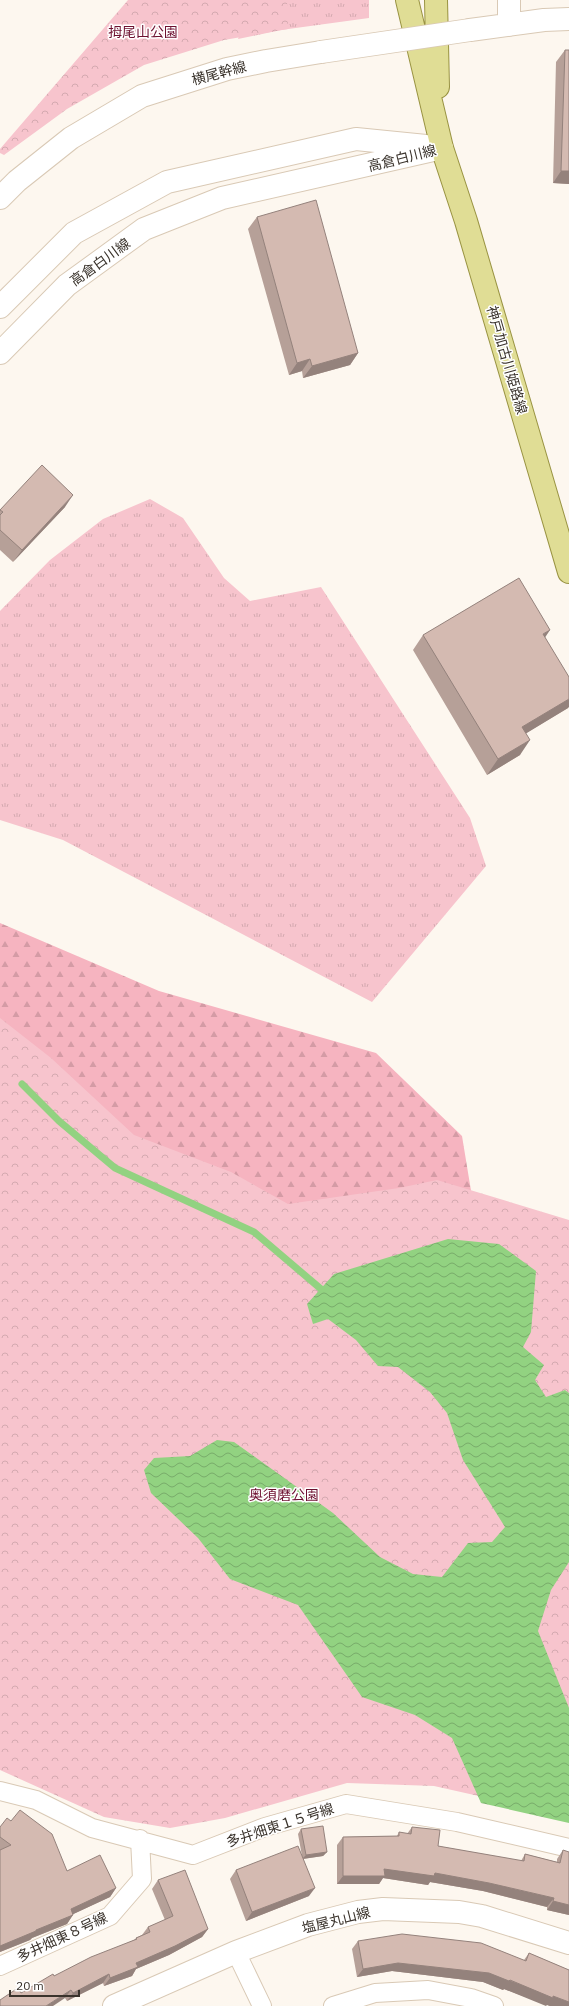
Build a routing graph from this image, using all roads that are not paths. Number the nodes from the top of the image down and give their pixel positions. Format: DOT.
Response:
graph roads {
  1 [pos="407,0"];
  2 [pos="436,0"];
  3 [pos="509,0"];
  4 [pos="569,19"];
  5 [pos="509,24"];
  6 [pos="442,148"];
  7 [pos="0,198"];
  8 [pos="0,307"];
  9 [pos="0,353"];
  10 [pos="569,572"];
  11 [pos="0,1791"];
  12 [pos="140,1839"];
  13 [pos="569,1848"];
  14 [pos="569,1942"];
  15 [pos="236,1952"];
  16 [pos="0,1966"];
  17 [pos="114,2006"];
  18 [pos="262,2006"];
  19 [pos="333,2006"];
  20 [pos="494,2006"];
  1 -- 6 [label="main road, 神戸加古川姫路線"];
  2 -- 6 [label="main road, 神戸加古川姫路線"];
  3 -- 5 [label="street"];
  4 -- 5 [label="street, 横尾幹線"];
  5 -- 7 [label="street, 横尾幹線, bridge"];
  6 -- 8 [label="street, 高倉白川線"];
  6 -- 9 [label="street, 高倉白川線"];
  6 -- 10 [label="main road, 神戸加古川姫路線"];
  11 -- 12 [label="street, 多井畑東１５号線"];
  12 -- 13 [label="street, 多井畑東１５号線"];
  12 -- 16 [label="street, 多井畑東８号線"];
  14 -- 15 [label="street, 塩屋丸山線"];
  15 -- 17 [label="street, 塩屋丸山線"];
  15 -- 18 [label="street"];
  19 -- 20 [label="street"];
}
